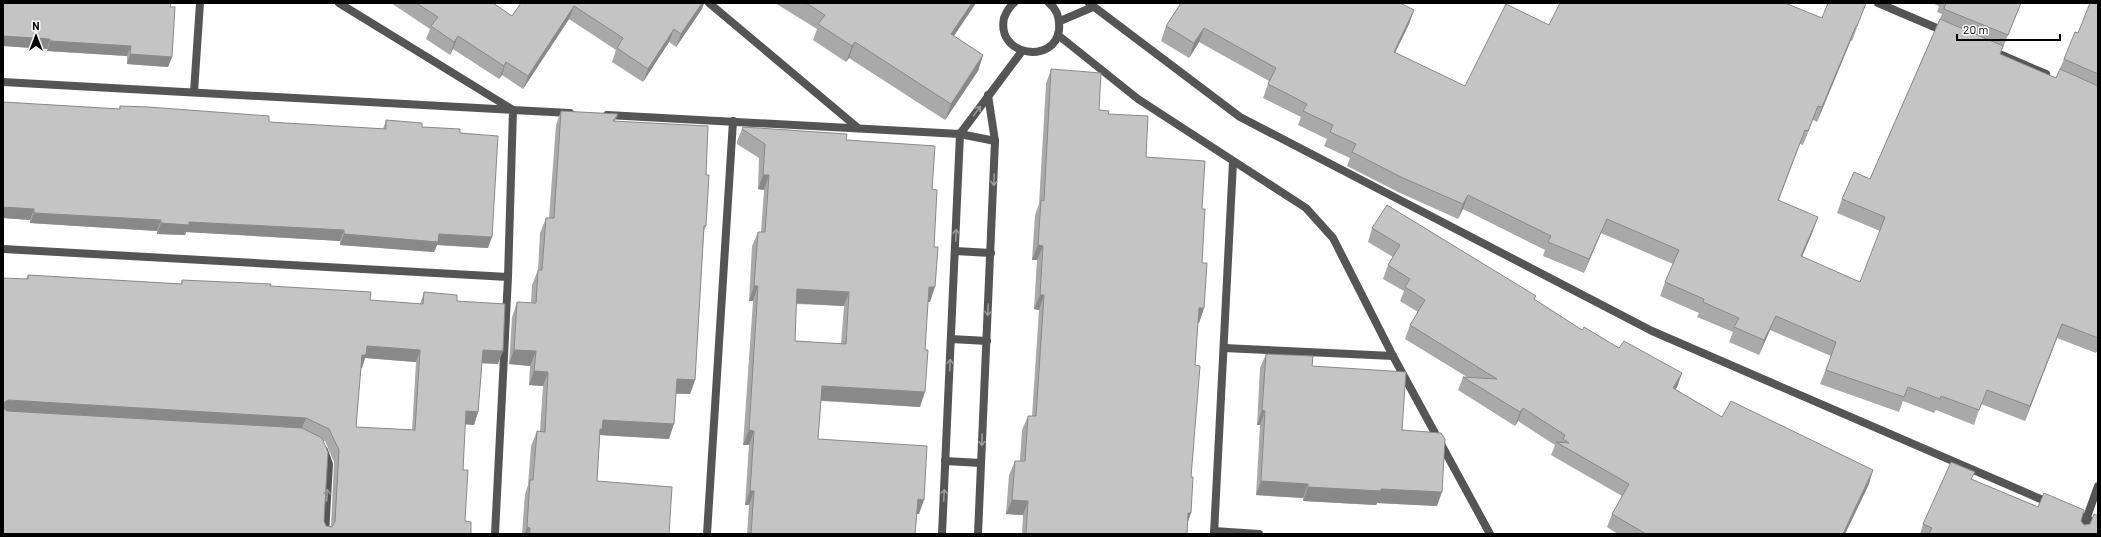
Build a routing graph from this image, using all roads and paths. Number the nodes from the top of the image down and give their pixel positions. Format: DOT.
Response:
graph roads {
  1 [pos="200,3"];
  2 [pos="339,3"];
  3 [pos="709,3"];
  4 [pos="1014,3"];
  5 [pos="1048,3"];
  6 [pos="1878,3"];
  7 [pos="1091,5"];
  8 [pos="1060,21"];
  9 [pos="1952,34"];
  10 [pos="1058,36"];
  11 [pos="1981,46"];
  12 [pos="1022,51"];
  13 [pos="2054,77"];
  14 [pos="3,82"];
  15 [pos="194,92"];
  16 [pos="988,95"];
  17 [pos="513,110"];
  18 [pos="576,114"];
  19 [pos="599,115"];
  20 [pos="733,121"];
  21 [pos="858,128"];
  22 [pos="960,134"];
  23 [pos="995,141"];
  24 [pos="1233,162"];
  25 [pos="3,249"];
  26 [pos="955,251"];
  27 [pos="990,253"];
  28 [pos="508,277"];
  29 [pos="951,339"];
  30 [pos="987,340"];
  31 [pos="1224,348"];
  32 [pos="1393,356"];
  33 [pos="316,443"];
  34 [pos="945,462"];
  35 [pos="982,463"];
  36 [pos="2098,486"];
  37 [pos="2087,519"];
  38 [pos="2098,524"];
  39 [pos="1214,532"];
  40 [pos="325,534"];
  41 [pos="495,534"];
  42 [pos="707,534"];
  43 [pos="942,534"];
  44 [pos="978,534"];
  45 [pos="1259,534"];
  46 [pos="1490,534"];
  47 [pos="2081,534"];
  1 -- 15 [label="street"];
  2 -- 17 [label="street"];
  3 -- 21 [label="street"];
  4 -- 12 [label="street"];
  5 -- 8 [label="street"];
  6 -- 9 [label="street"];
  7 -- 8 [label="street"];
  7 -- 37 [label="street"];
  8 -- 10 [label="street"];
  10 -- 12 [label="street"];
  10 -- 24 [label="street"];
  11 -- 13 [label="street"];
  12 -- 16 [label="street"];
  14 -- 15 [label="street"];
  15 -- 17 [label="street"];
  22 -- 16 [label="street, one-way"];
  16 -- 23 [label="street"];
  17 -- 18 [label="street"];
  17 -- 28 [label="street"];
  19 -- 20 [label="street"];
  20 -- 21 [label="street"];
  20 -- 42 [label="street"];
  21 -- 22 [label="street"];
  22 -- 23 [label="street"];
  26 -- 22 [label="street, one-way"];
  23 -- 27 [label="street, one-way"];
  24 -- 31 [label="street"];
  24 -- 32 [label="street"];
  25 -- 28 [label="street"];
  26 -- 27 [label="street"];
  26 -- 29 [label="street"];
  27 -- 30 [label="street, one-way"];
  28 -- 41 [label="street"];
  29 -- 30 [label="street"];
  34 -- 29 [label="street, one-way"];
  30 -- 35 [label="street, one-way"];
  31 -- 32 [label="street"];
  31 -- 39 [label="street"];
  32 -- 46 [label="street"];
  40 -- 33 [label="street, one-way"];
  34 -- 35 [label="street"];
  43 -- 34 [label="street, one-way"];
  35 -- 44 [label="street"];
  36 -- 37 [label="street"];
  37 -- 38 [label="street"];
  37 -- 47 [label="street"];
  39 -- 45 [label="street"];
}
